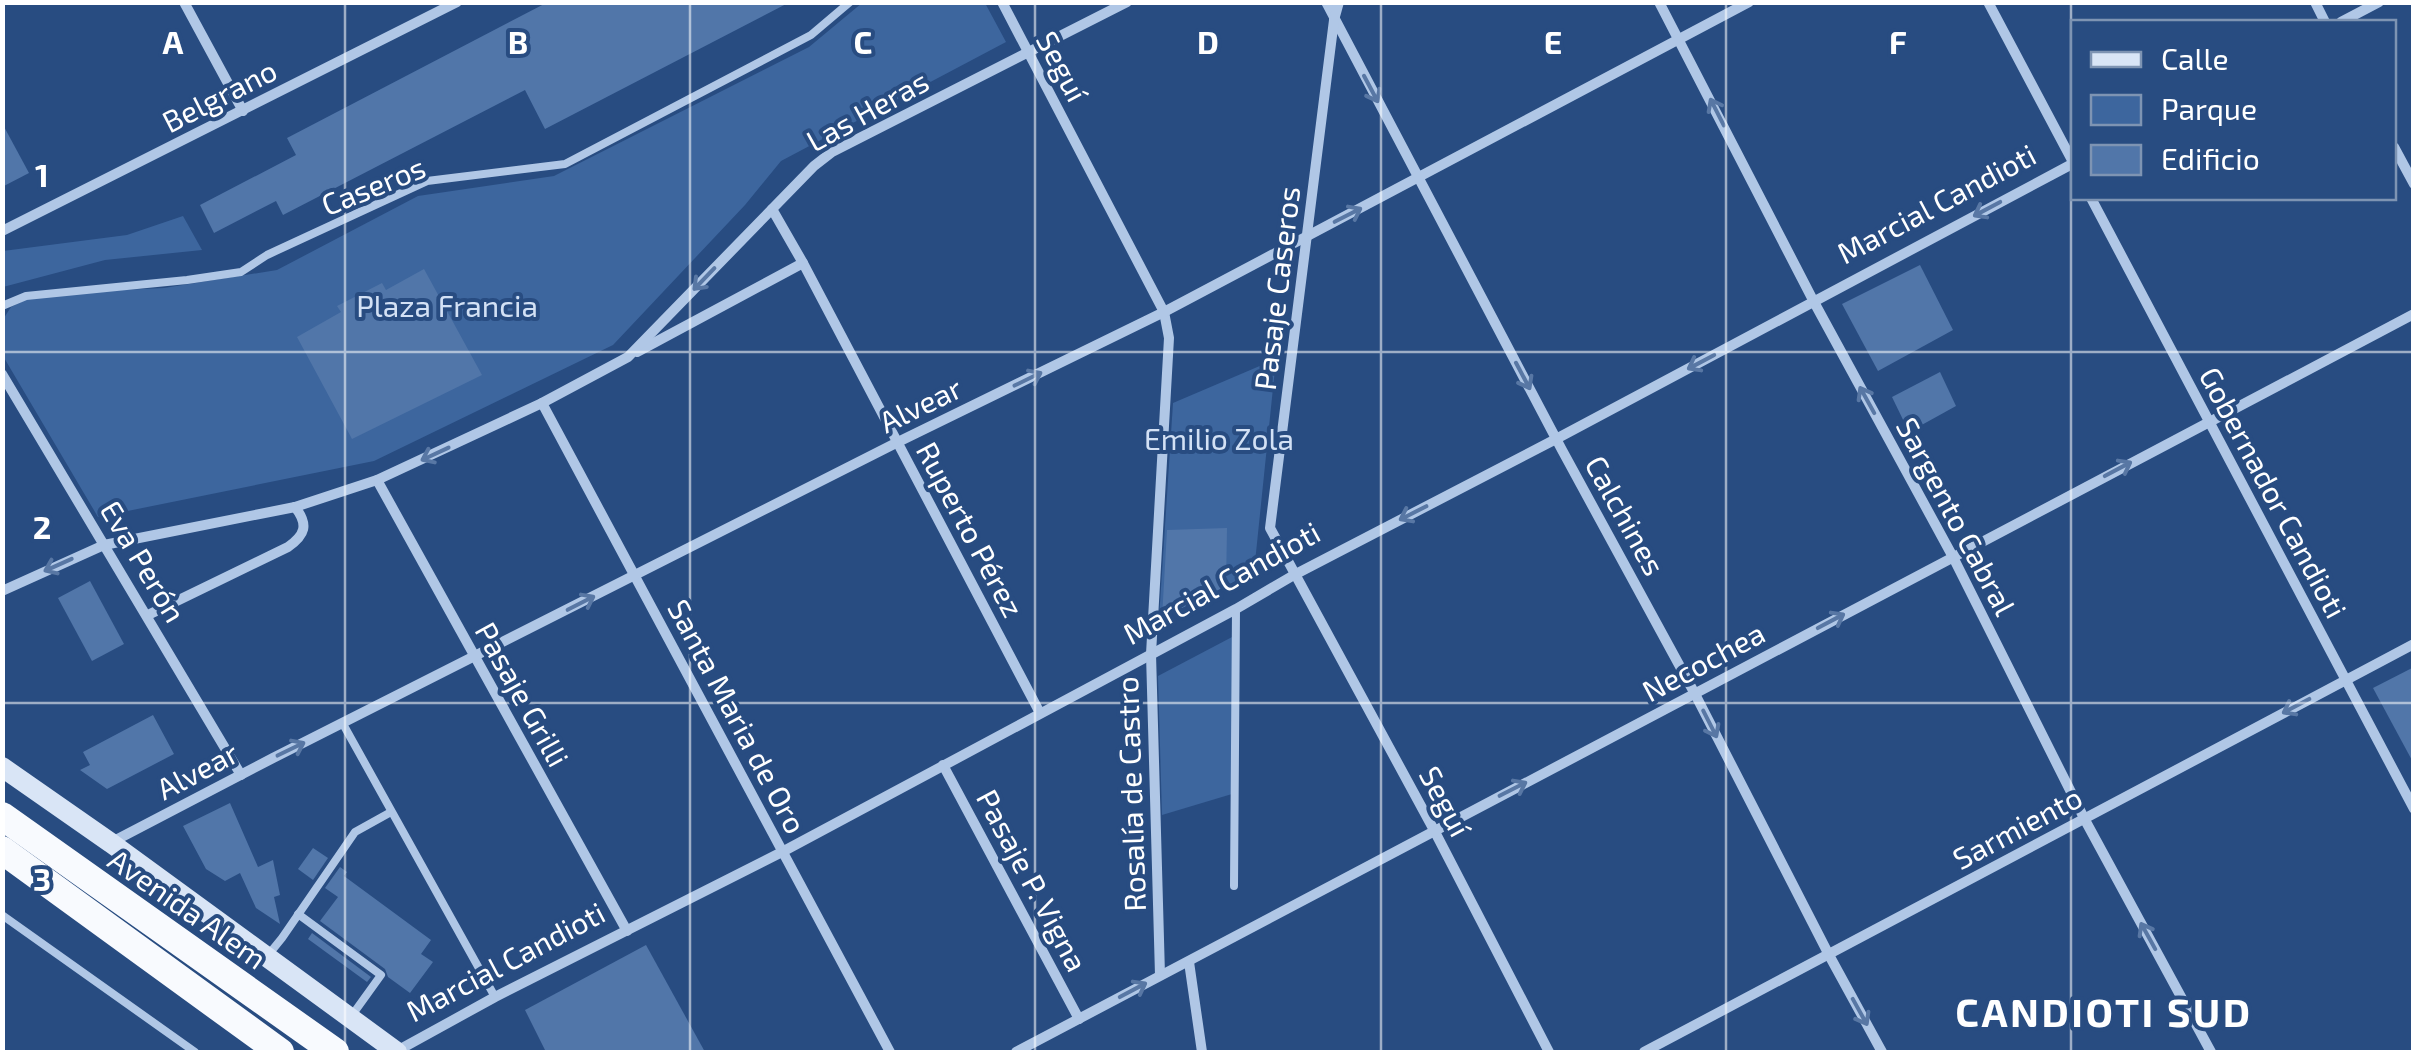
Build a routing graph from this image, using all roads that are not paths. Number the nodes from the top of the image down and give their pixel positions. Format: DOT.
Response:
graph roads {
  1 [pos="184,2"];
  2 [pos="457,2"];
  3 [pos="850,2"];
  4 [pos="1002,2"];
  5 [pos="1127,2"];
  6 [pos="1326,2"];
  7 [pos="1339,2"];
  8 [pos="1659,2"];
  9 [pos="1749,2"];
  10 [pos="1988,2"];
  11 [pos="2378,2"];
  12 [pos="1334,20"];
  13 [pos="2345,20"];
  14 [pos="1679,40"];
  15 [pos="1028,52"];
  16 [pos="243,111"];
  17 [pos="2396,152"];
  18 [pos="2071,160"];
  19 [pos="2071,165"];
  20 [pos="1418,178"];
  21 [pos="2414,184"];
  22 [pos="2092,200"];
  23 [pos="772,209"];
  24 [pos="2,231"];
  25 [pos="1308,236"];
  26 [pos="803,262"];
  27 [pos="1814,302"];
  28 [pos="2,306"];
  29 [pos="1164,312"];
  30 [pos="2414,314"];
  31 [pos="628,356"];
  32 [pos="2,374"];
  33 [pos="542,404"];
  34 [pos="2209,421"];
  35 [pos="1556,439"];
  36 [pos="898,442"];
  37 [pos="377,480"];
  38 [pos="295,506"];
  39 [pos="104,544"];
  40 [pos="1953,556"];
  41 [pos="635,575"];
  42 [pos="1294,575"];
  43 [pos="3,590"];
  44 [pos="1236,609"];
  45 [pos="148,615"];
  46 [pos="2414,644"];
  47 [pos="1151,654"];
  48 [pos="474,656"];
  49 [pos="2344,680"];
  50 [pos="1695,694"];
  51 [pos="1040,714"];
  52 [pos="343,724"];
  53 [pos="943,765"];
  54 [pos="2,767"];
  55 [pos="241,775"];
  56 [pos="2414,810"];
  57 [pos="391,812"];
  58 [pos="2,816"];
  59 [pos="2085,820"];
  60 [pos="1434,830"];
  61 [pos="111,843"];
  62 [pos="2,850"];
  63 [pos="782,852"];
  64 [pos="1234,886"];
  65 [pos="298,914"];
  66 [pos="2,916"];
  67 [pos="626,930"];
  68 [pos="266,956"];
  69 [pos="1829,956"];
  70 [pos="1189,962"];
  71 [pos="1160,976"];
  72 [pos="495,997"];
  73 [pos="350,1018"];
  74 [pos="1079,1019"];
  75 [pos="195,1052"];
  76 [pos="280,1052"];
  77 [pos="336,1052"];
  78 [pos="396,1052"];
  79 [pos="890,1052"];
  80 [pos="1016,1052"];
  81 [pos="1202,1052"];
  82 [pos="1549,1052"];
  83 [pos="1644,1052"];
  84 [pos="1882,1052"];
  85 [pos="2211,1052"];
  1 -- 16 [label="street"];
  2 -- 16 [label="street, Belgrano"];
  3 -- 28 [label="lane, Caseros"];
  4 -- 15 [label="street, Seguí"];
  5 -- 15 [label="street, Las Heras"];
  6 -- 12 [label="street, Calchines"];
  7 -- 12 [label="street, Pasaje Caseros"];
  8 -- 14 [label="street, Sargento Cabral"];
  9 -- 14 [label="street, Alvear"];
  10 -- 18 [label="street"];
  11 -- 13 [label="street"];
  12 -- 20 [label="street, Calchines, one-way"];
  12 -- 25 [label="street, Pasaje Caseros"];
  14 -- 20 [label="street, Alvear"];
  27 -- 14 [label="street, Sargento Cabral, one-way"];
  15 -- 23 [label="street, Las Heras"];
  15 -- 29 [label="street, Seguí"];
  16 -- 24 [label="street, Belgrano"];
  17 -- 21 [label="street"];
  19 -- 27 [label="street, Marcial Candioti, one-way"];
  25 -- 20 [label="street, Alvear, one-way"];
  20 -- 35 [label="street, Calchines, one-way"];
  22 -- 34 [label="street, Gobernador Candioti"];
  23 -- 26 [label="street, Ruperto Pérez"];
  23 -- 31 [label="street, Las Heras, one-way"];
  25 -- 29 [label="street, Alvear"];
  25 -- 42 [label="street, Pasaje Caseros"];
  26 -- 31 [label="street, Las Heras"];
  26 -- 36 [label="street, Ruperto Pérez"];
  27 -- 35 [label="street, Marcial Candioti, one-way"];
  40 -- 27 [label="street, Sargento Cabral, one-way"];
  36 -- 29 [label="street, Alvear, one-way"];
  29 -- 47 [label="street, Rosalía de Castro"];
  30 -- 34 [label="street, Necochea"];
  31 -- 33 [label="street, Las Heras"];
  32 -- 39 [label="street, Eva Perón"];
  33 -- 37 [label="street, Las Heras, one-way"];
  33 -- 41 [label="street, Santa Maria de Oro"];
  40 -- 34 [label="street, Necochea, one-way"];
  34 -- 49 [label="street, Gobernador Candioti"];
  35 -- 42 [label="street, Marcial Candioti, one-way"];
  35 -- 50 [label="street, Calchines"];
  36 -- 41 [label="street, Alvear"];
  36 -- 51 [label="street, Ruperto Pérez"];
  37 -- 38 [label="street, Las Heras"];
  37 -- 48 [label="street, Pasaje Grilli"];
  38 -- 39 [label="street, Las Heras"];
  38 -- 45 [label="street"];
  39 -- 43 [label="street, Las Heras, one-way"];
  39 -- 45 [label="street, Eva Perón"];
  50 -- 40 [label="street, Necochea, one-way"];
  40 -- 59 [label="street, Sargento Cabral"];
  48 -- 41 [label="street, Alvear, one-way"];
  41 -- 63 [label="street, Santa Maria de Oro"];
  42 -- 44 [label="street, Marcial Candioti"];
  42 -- 60 [label="street, Seguí"];
  44 -- 47 [label="street, Marcial Candioti"];
  44 -- 64 [label="lane"];
  45 -- 55 [label="street, Eva Perón"];
  46 -- 49 [label="street, Sarmiento"];
  47 -- 51 [label="street, Marcial Candioti"];
  47 -- 71 [label="street, Rosalía de Castro"];
  48 -- 52 [label="street, Alvear"];
  48 -- 67 [label="street, Pasaje Grilli"];
  49 -- 56 [label="street, Gobernador Candioti"];
  49 -- 59 [label="street, Sarmiento, one-way"];
  60 -- 50 [label="street, Necochea, one-way"];
  50 -- 69 [label="street, Calchines, one-way"];
  51 -- 53 [label="street, Marcial Candioti"];
  55 -- 52 [label="street, Alvear, one-way"];
  52 -- 57 [label="lane"];
  53 -- 63 [label="street, Marcial Candioti"];
  53 -- 74 [label="street, Pasaje P. Vigna"];
  54 -- 61 [label="main road"];
  55 -- 61 [label="street, Alvear"];
  57 -- 65 [label="lane"];
  57 -- 72 [label="lane"];
  58 -- 77 [label="highway, Avenida Alem"];
  59 -- 69 [label="street, Sarmiento"];
  85 -- 59 [label="street, Sargento Cabral, one-way"];
  60 -- 70 [label="street, Necochea"];
  60 -- 82 [label="street, Seguí"];
  61 -- 68 [label="main road"];
  62 -- 76 [label="highway, Avenida Alem"];
  63 -- 67 [label="street, Marcial Candioti"];
  63 -- 79 [label="street, Santa Maria de Oro"];
  65 -- 68 [label="lane"];
  65 -- 73 [label="lane"];
  66 -- 75 [label="lane"];
  67 -- 72 [label="street, Marcial Candioti"];
  68 -- 73 [label="main road"];
  69 -- 83 [label="street, Sarmiento"];
  69 -- 84 [label="street, Calchines, one-way"];
  70 -- 71 [label="street, Necochea"];
  70 -- 81 [label="street"];
  74 -- 71 [label="street, Necochea, one-way"];
  72 -- 78 [label="street, Marcial Candioti"];
  73 -- 78 [label="main road"];
  74 -- 80 [label="street, Necochea"];
}
